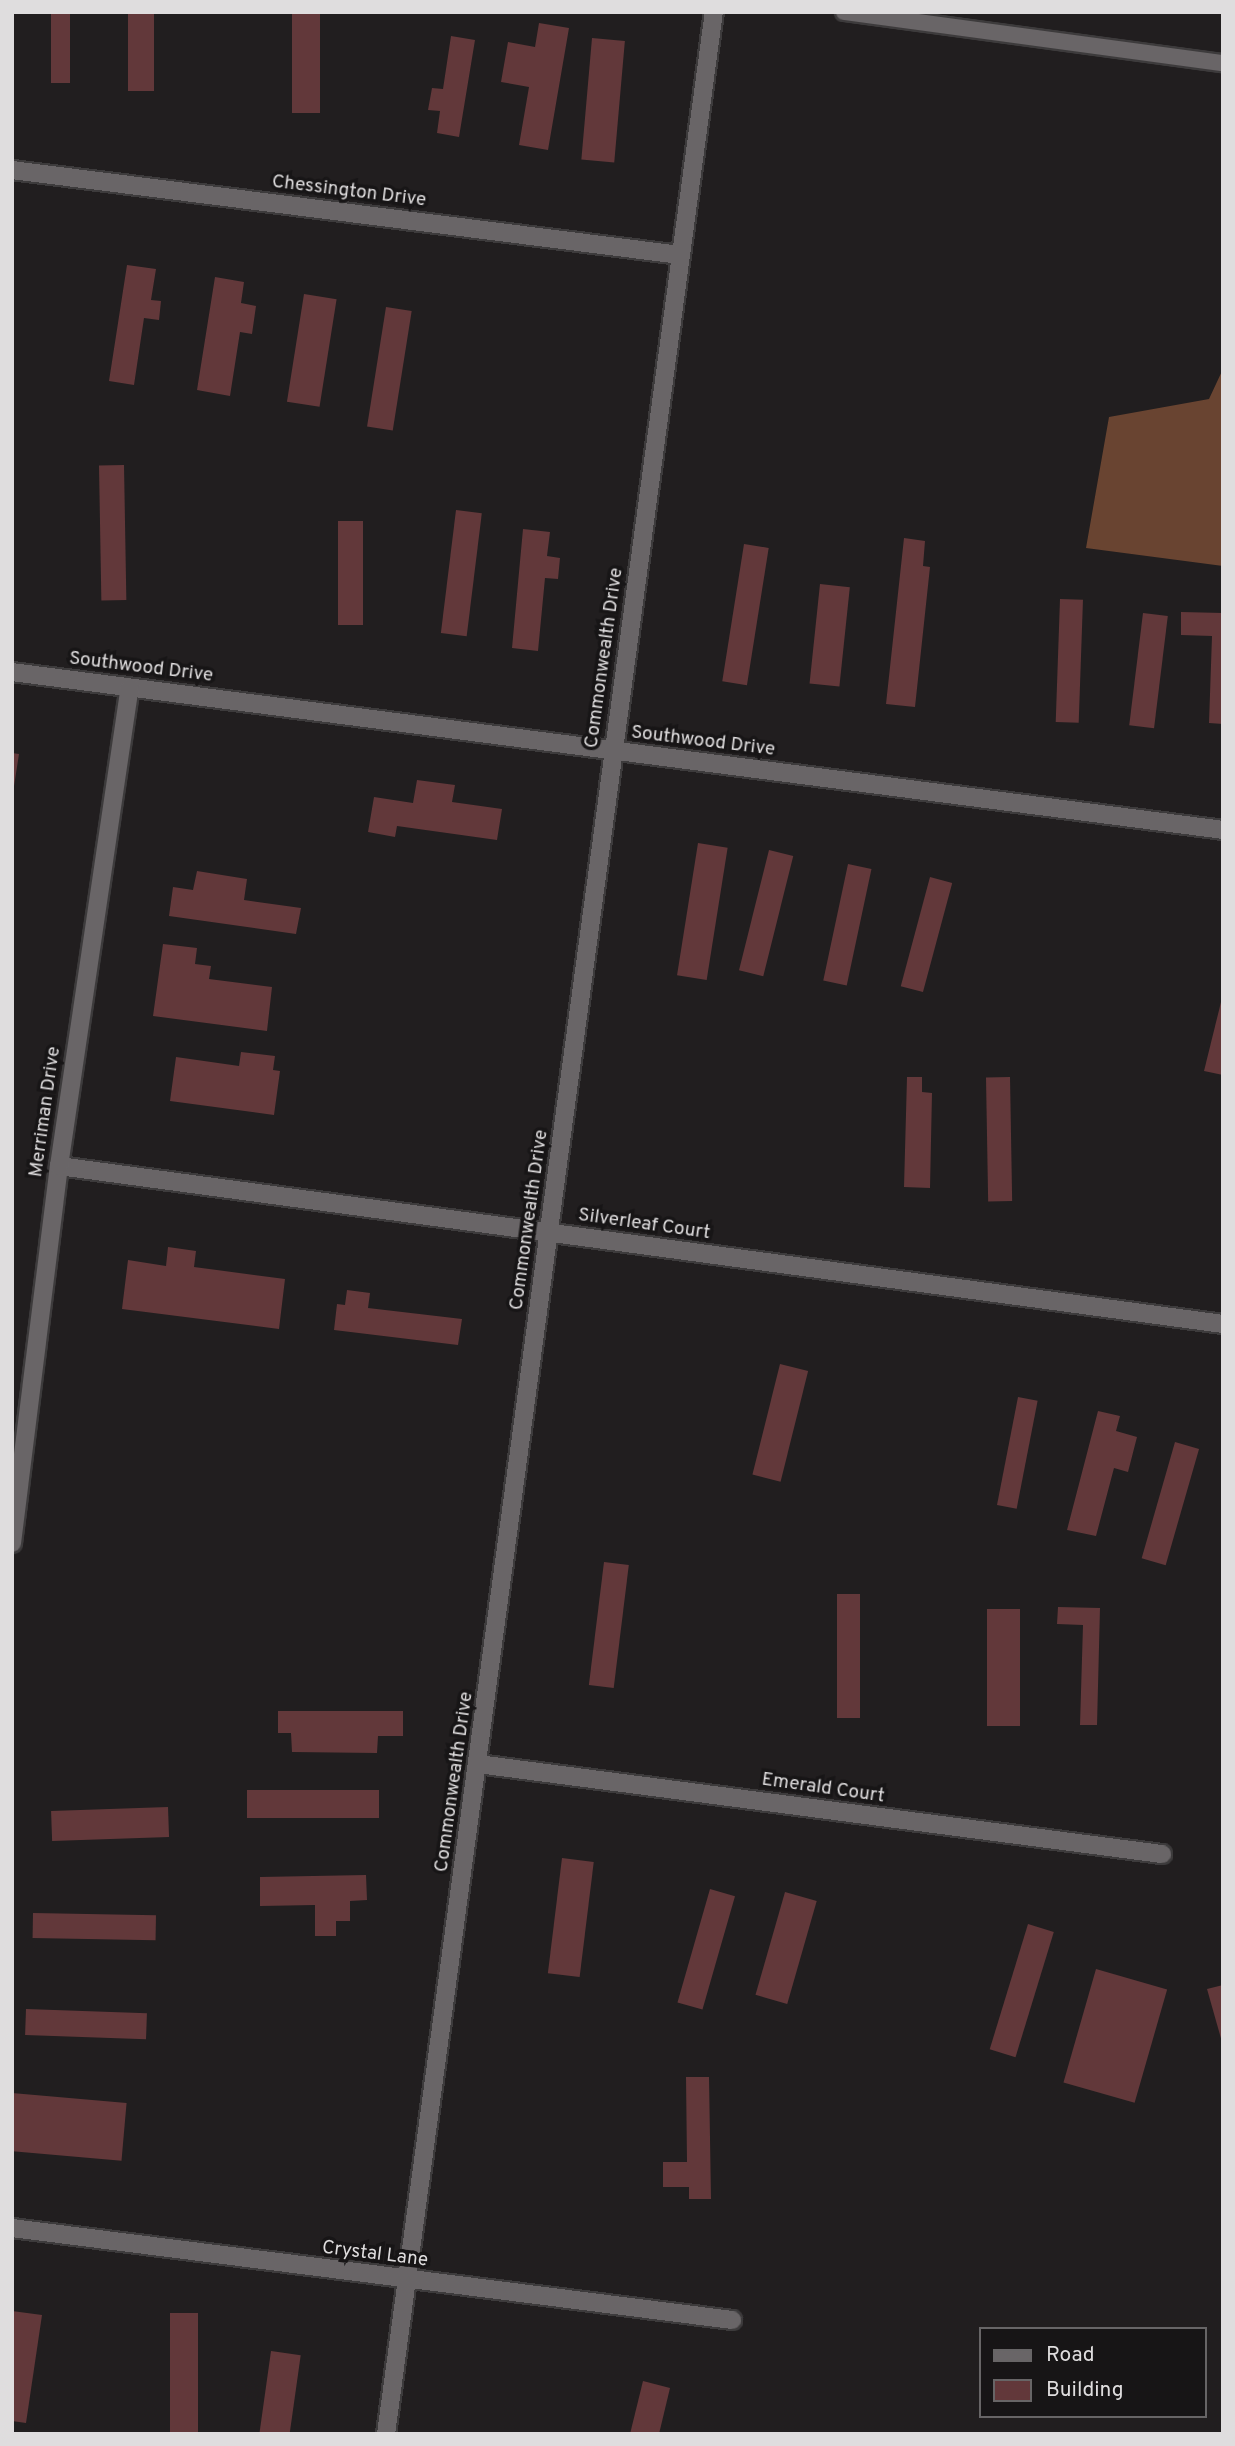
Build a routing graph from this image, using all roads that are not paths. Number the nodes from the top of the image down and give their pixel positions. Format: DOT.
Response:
graph roads {
  1 [pos="714,12"];
  2 [pos="844,12"];
  3 [pos="966,12"];
  4 [pos="849,13"];
  5 [pos="964,29"];
  6 [pos="1223,63"];
  7 [pos="12,170"];
  8 [pos="680,256"];
  9 [pos="12,672"];
  10 [pos="130,688"];
  11 [pos="614,752"];
  12 [pos="1223,830"];
  13 [pos="59,1166"];
  14 [pos="550,1233"];
  15 [pos="1223,1324"];
  16 [pos="12,1543"];
  17 [pos="478,1764"];
  18 [pos="1162,1854"];
  19 [pos="12,2228"];
  20 [pos="409,2280"];
  21 [pos="732,2320"];
  22 [pos="386,2434"];
  1 -- 8 [label="street, Commonwealth Drive"];
  2 -- 4 [label="lane"];
  3 -- 5 [label="lane"];
  4 -- 5 [label="lane"];
  5 -- 6 [label="lane"];
  7 -- 8 [label="street, Chessington Drive"];
  8 -- 11 [label="street, Commonwealth Drive"];
  9 -- 10 [label="street, Southwood Drive"];
  10 -- 11 [label="street, Southwood Drive"];
  10 -- 13 [label="street, Merriman Drive"];
  11 -- 12 [label="street, Southwood Drive"];
  11 -- 14 [label="street, Commonwealth Drive"];
  13 -- 14 [label="street, Silverleaf Court"];
  13 -- 16 [label="street, Merriman Drive"];
  14 -- 15 [label="street, Silverleaf Court"];
  14 -- 17 [label="street, Commonwealth Drive"];
  17 -- 18 [label="street, Emerald Court"];
  17 -- 20 [label="street, Commonwealth Drive"];
  19 -- 20 [label="street, Crystal Lane"];
  20 -- 21 [label="street, Crystal Lane"];
  20 -- 22 [label="street, Commonwealth Drive"];
}
